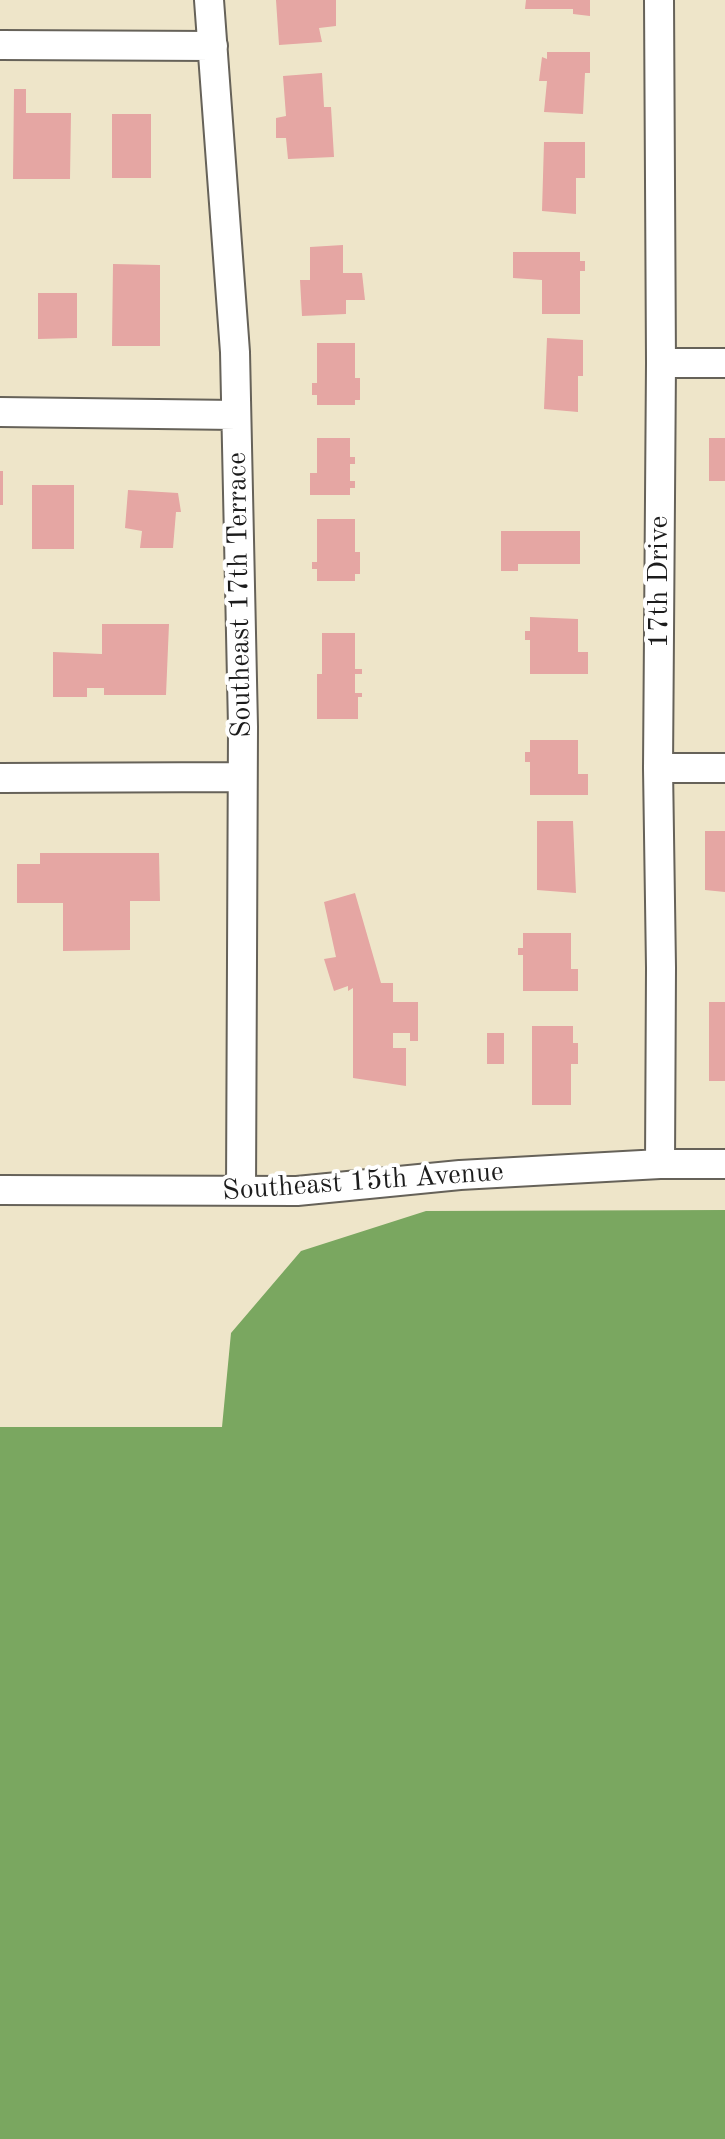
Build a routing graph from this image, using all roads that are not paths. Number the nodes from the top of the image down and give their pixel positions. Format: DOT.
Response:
graph roads {
  1 [pos="209,0"];
  2 [pos="659,0"];
  3 [pos="0,45"];
  4 [pos="213,46"];
  5 [pos="661,363"];
  6 [pos="725,363"];
  7 [pos="0,412"];
  8 [pos="236,415"];
  9 [pos="658,768"];
  10 [pos="725,768"];
  11 [pos="242,777"];
  12 [pos="0,778"];
  13 [pos="660,1164"];
  14 [pos="725,1164"];
  15 [pos="0,1190"];
  16 [pos="241,1191"];
  1 -- 4 [label="street, Southeast 17th Terrace"];
  2 -- 5 [label="street, 17th Drive"];
  3 -- 4 [label="street"];
  4 -- 8 [label="street, Southeast 17th Terrace"];
  5 -- 6 [label="street"];
  5 -- 9 [label="street, 17th Drive"];
  7 -- 8 [label="street"];
  8 -- 11 [label="street, Southeast 17th Terrace"];
  9 -- 10 [label="street"];
  9 -- 13 [label="street, 17th Drive"];
  11 -- 12 [label="street"];
  11 -- 16 [label="street, Southeast 17th Terrace"];
  13 -- 14 [label="street, Southeast 15th Avenue"];
  13 -- 16 [label="street, Southeast 15th Avenue"];
  15 -- 16 [label="street, Southeast 15th Avenue"];
}
